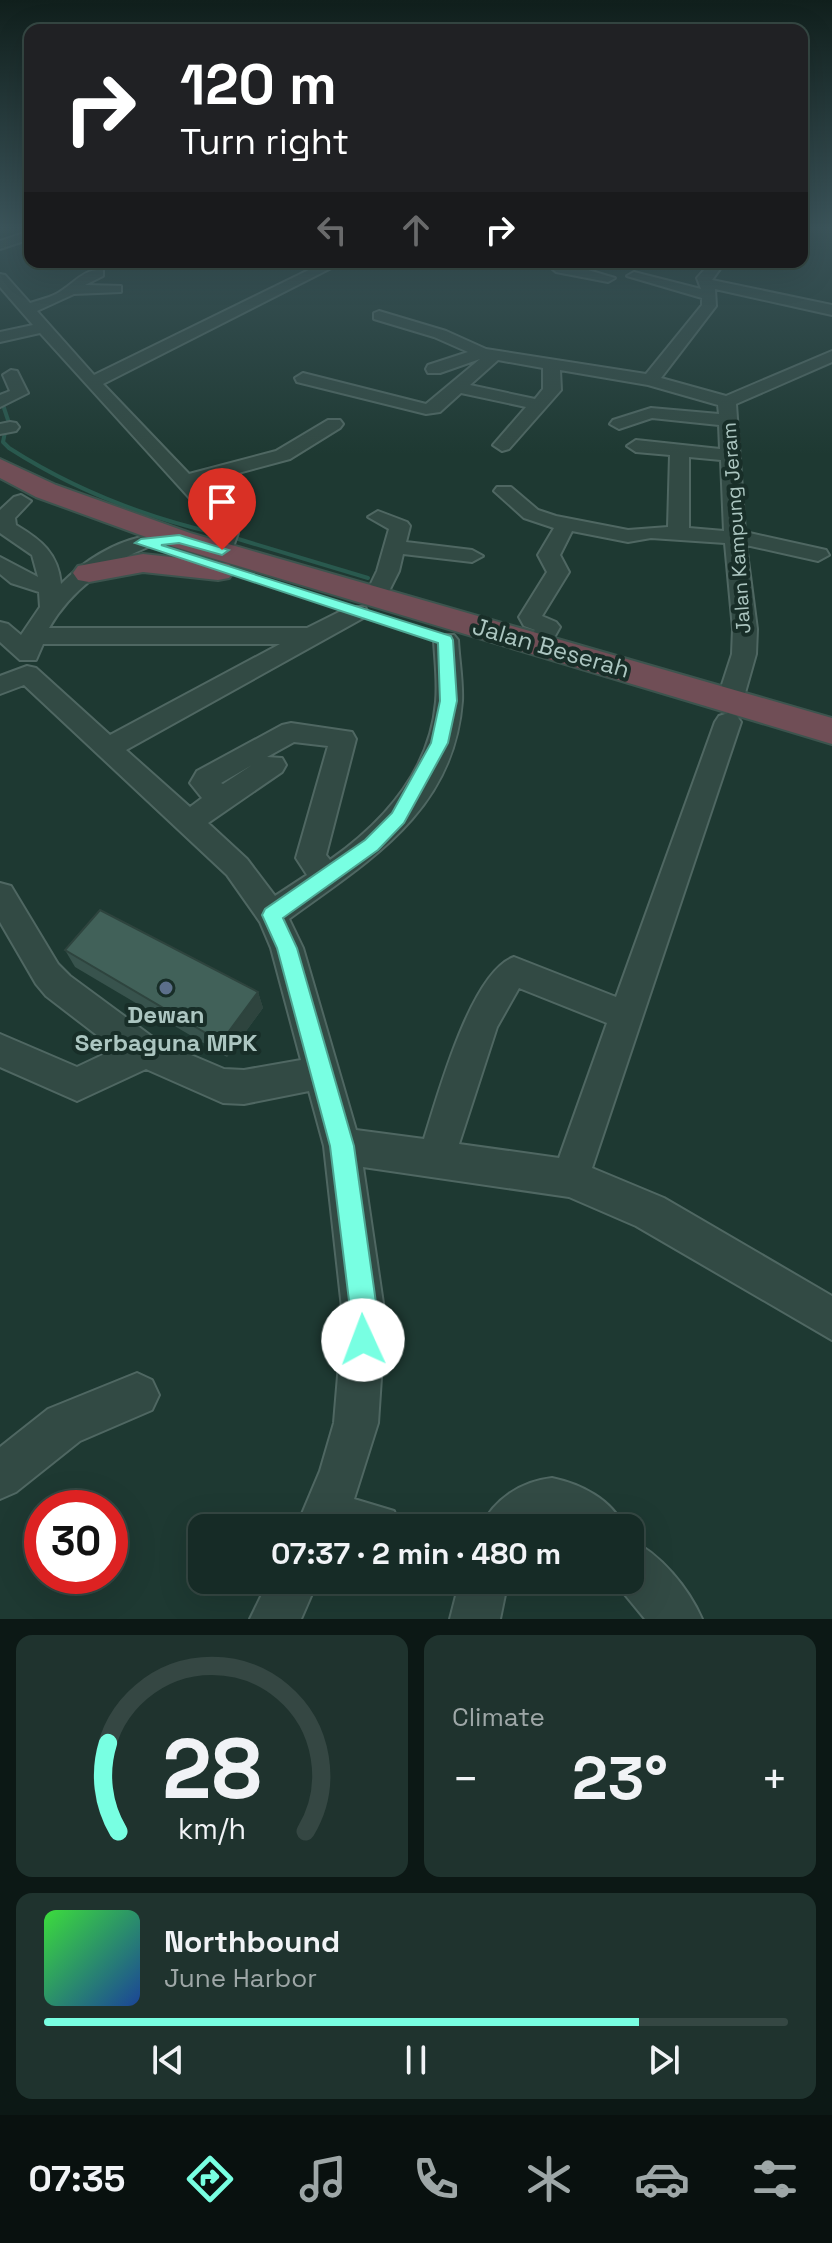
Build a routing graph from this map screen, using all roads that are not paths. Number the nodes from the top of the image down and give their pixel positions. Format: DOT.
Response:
graph roads {
  1 [pos="24,304"];
  2 [pos="42,304"];
  3 [pos="253,304"];
  4 [pos="709,304"];
  5 [pos="792,304"];
  6 [pos="29,309"];
  7 [pos="832,310"];
  8 [pos="379,316"];
  9 [pos="45,327"];
  10 [pos="0,337"];
  11 [pos="172,344"];
  12 [pos="201,349"];
  13 [pos="488,354"];
  14 [pos="832,356"];
  15 [pos="551,364"];
  16 [pos="434,369"];
  17 [pos="11,375"];
  18 [pos="303,378"];
  19 [pos="650,380"];
  20 [pos="92,383"];
  21 [pos="457,387"];
  22 [pos="0,402"];
  23 [pos="539,405"];
  24 [pos="727,411"];
  25 [pos="334,424"];
  26 [pos="619,424"];
  27 [pos="502,445"];
  28 [pos="636,446"];
  29 [pos="680,450"];
  30 [pos="729,455"];
  31 [pos="0,467"];
  32 [pos="185,481"];
  33 [pos="504,491"];
  34 [pos="6,506"];
  35 [pos="378,517"];
  36 [pos="78,523"];
  37 [pos="566,524"];
  38 [pos="141,534"];
  39 [pos="678,535"];
  40 [pos="735,537"];
  41 [pos="395,547"];
  42 [pos="818,555"];
  43 [pos="472,556"];
  44 [pos="230,562"];
  45 [pos="0,563"];
  46 [pos="89,573"];
  47 [pos="50,597"];
  48 [pos="366,604"];
  49 [pos="0,629"];
  50 [pos="311,636"];
  51 [pos="446,640"];
  52 [pos="539,645"];
  53 [pos="22,663"];
  54 [pos="729,711"];
  55 [pos="832,731"];
  56 [pos="106,749"];
  57 [pos="832,753"];
  58 [pos="273,765"];
  59 [pos="221,799"];
  60 [pos="188,823"];
  61 [pos="326,876"];
  62 [pos="0,895"];
  63 [pos="272,915"];
  64 [pos="627,1016"];
  65 [pos="0,1050"];
  66 [pos="146,1052"];
  67 [pos="323,1072"];
  68 [pos="342,1146"];
  69 [pos="436,1160"];
  70 [pos="570,1178"];
  71 [pos="832,1319"];
  72 [pos="137,1395"];
  73 [pos="0,1476"];
  74 [pos="326,1514"];
  75 [pos="519,1514"];
  76 [pos="582,1514"];
  77 [pos="644,1580"];
  78 [pos="481,1594"];
  79 [pos="475,1619"];
  80 [pos="677,1619"];
  1 -- 6 [label="street"];
  2 -- 6 [label="street"];
  3 -- 11 [label="street"];
  4 -- 19 [label="street"];
  5 -- 7 [label="street"];
  6 -- 9 [label="street"];
  8 -- 13 [label="street"];
  9 -- 10 [label="street"];
  9 -- 20 [label="street"];
  11 -- 12 [label="street"];
  11 -- 20 [label="street"];
  13 -- 15 [label="street"];
  13 -- 16 [label="street"];
  13 -- 21 [label="street"];
  14 -- 24 [label="street"];
  15 -- 19 [label="street"];
  15 -- 23 [label="street"];
  17 -- 22 [label="street"];
  18 -- 21 [label="street"];
  19 -- 24 [label="street"];
  20 -- 32 [label="street"];
  21 -- 23 [label="street"];
  23 -- 27 [label="street"];
  24 -- 26 [label="street"];
  24 -- 30 [label="street, Jalan Kampung Jeram"];
  25 -- 32 [label="street"];
  28 -- 29 [label="street"];
  29 -- 30 [label="street"];
  29 -- 39 [label="street"];
  30 -- 40 [label="street, Jalan Kampung Jeram"];
  31 -- 38 [label="highway, Jalan Beserah"];
  32 -- 44 [label="street"];
  33 -- 37 [label="street"];
  34 -- 36 [label="highway, Jalan Beserah"];
  34 -- 47 [label="street"];
  35 -- 41 [label="street"];
  36 -- 38 [label="highway, Jalan Beserah"];
  36 -- 46 [label="highway"];
  37 -- 39 [label="street"];
  37 -- 52 [label="street"];
  38 -- 44 [label="highway, Jalan Beserah"];
  38 -- 44 [label="highway, Jalan Beserah"];
  38 -- 46 [label="street"];
  39 -- 40 [label="street"];
  40 -- 42 [label="street"];
  40 -- 54 [label="street, Jalan Kampung Jeram"];
  41 -- 43 [label="street"];
  41 -- 48 [label="street"];
  44 -- 46 [label="highway"];
  44 -- 48 [label="highway, Jalan Beserah"];
  45 -- 47 [label="street"];
  46 -- 47 [label="street"];
  47 -- 53 [label="street"];
  48 -- 50 [label="street"];
  48 -- 51 [label="highway, Jalan Beserah"];
  48 -- 52 [label="highway, Jalan Beserah"];
  49 -- 53 [label="street"];
  50 -- 53 [label="street"];
  50 -- 56 [label="street"];
  51 -- 54 [label="highway, Jalan Beserah"];
  51 -- 61 [label="street"];
  52 -- 54 [label="highway, Jalan Beserah"];
  53 -- 56 [label="street"];
  54 -- 55 [label="highway, Jalan Beserah"];
  54 -- 57 [label="highway, Jalan Beserah"];
  54 -- 64 [label="street, Jalan Kampung Jeram"];
  56 -- 60 [label="street"];
  58 -- 59 [label="street"];
  59 -- 60 [label="street"];
  59 -- 61 [label="street"];
  60 -- 63 [label="street"];
  61 -- 63 [label="street"];
  62 -- 66 [label="street"];
  63 -- 67 [label="street"];
  64 -- 69 [label="street"];
  64 -- 70 [label="street, Jalan Kampung Jeram"];
  65 -- 66 [label="street"];
  66 -- 67 [label="street"];
  67 -- 68 [label="street"];
  68 -- 69 [label="street"];
  68 -- 74 [label="street"];
  69 -- 70 [label="street"];
  70 -- 71 [label="street"];
  72 -- 73 [label="street"];
  75 -- 76 [label="street"];
  77 -- 80 [label="street"];
  78 -- 79 [label="street"];
}
